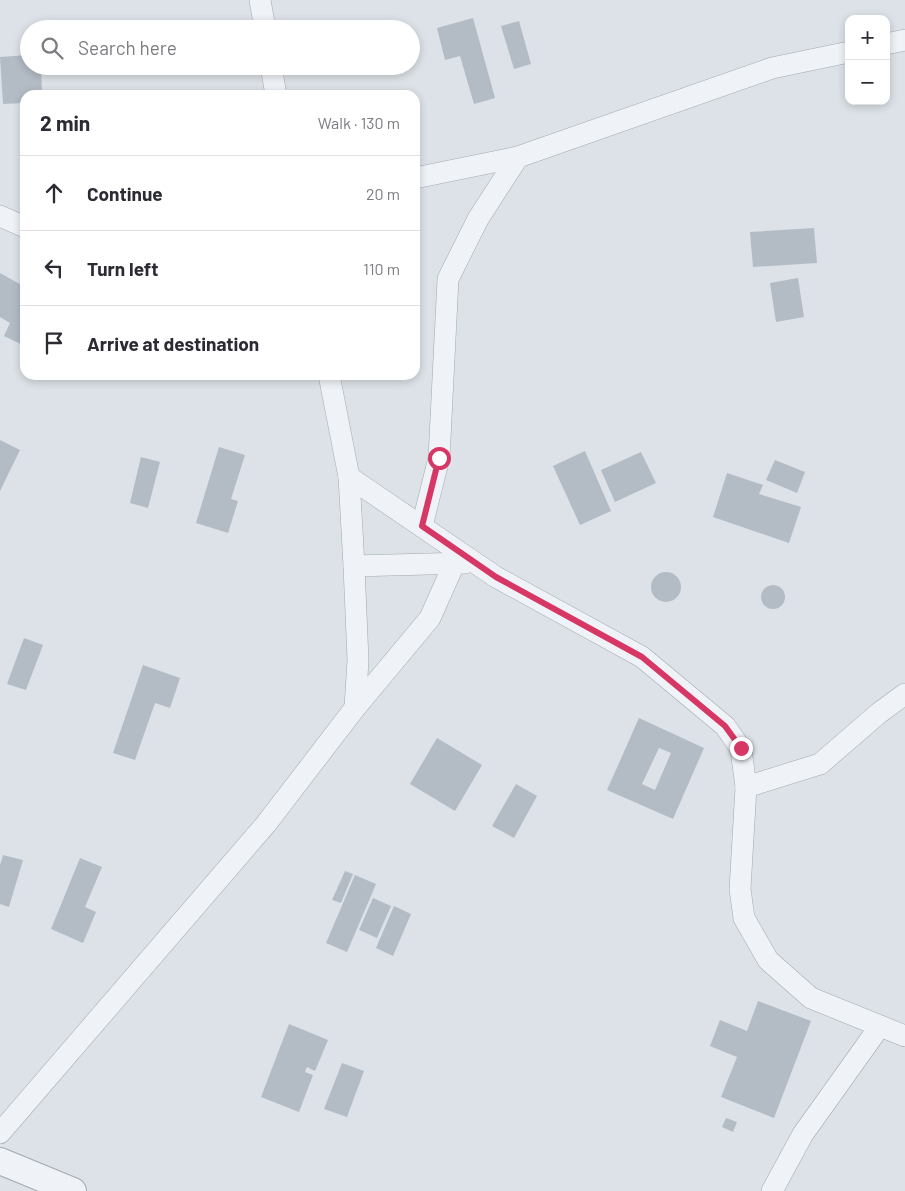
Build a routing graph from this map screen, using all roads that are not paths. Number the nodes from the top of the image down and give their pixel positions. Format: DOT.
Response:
graph roads {
  1 [pos="260,0"];
  2 [pos="263,20"];
  3 [pos="905,40"];
  4 [pos="890,43"];
  5 [pos="845,53"];
  6 [pos="273,75"];
  7 [pos="275,90"];
  8 [pos="518,157"];
  9 [pos="420,177"];
  10 [pos="0,216"];
  11 [pos="20,225"];
  12 [pos="330,380"];
  13 [pos="349,477"];
  14 [pos="422,526"];
  15 [pos="475,563"];
  16 [pos="454,564"];
  17 [pos="354,566"];
  18 [pos="905,694"];
  19 [pos="355,708"];
  20 [pos="746,787"];
  21 [pos="880,1026"];
  22 [pos="905,1036"];
  23 [pos="0,1134"];
  24 [pos="0,1161"];
  25 [pos="73,1191"];
  26 [pos="772,1191"];
  1 -- 2 [label="street"];
  3 -- 4 [label="street"];
  5 -- 8 [label="street"];
  6 -- 7 [label="street"];
  8 -- 9 [label="street"];
  8 -- 14 [label="street"];
  10 -- 11 [label="street"];
  12 -- 13 [label="street"];
  13 -- 14 [label="street"];
  13 -- 17 [label="street"];
  14 -- 15 [label="street"];
  15 -- 16 [label="street"];
  15 -- 20 [label="street"];
  16 -- 17 [label="street"];
  16 -- 19 [label="street"];
  17 -- 19 [label="street"];
  18 -- 20 [label="street"];
  19 -- 23 [label="street"];
  20 -- 21 [label="street"];
  21 -- 22 [label="street"];
  21 -- 26 [label="street"];
  24 -- 25 [label="street"];
}
